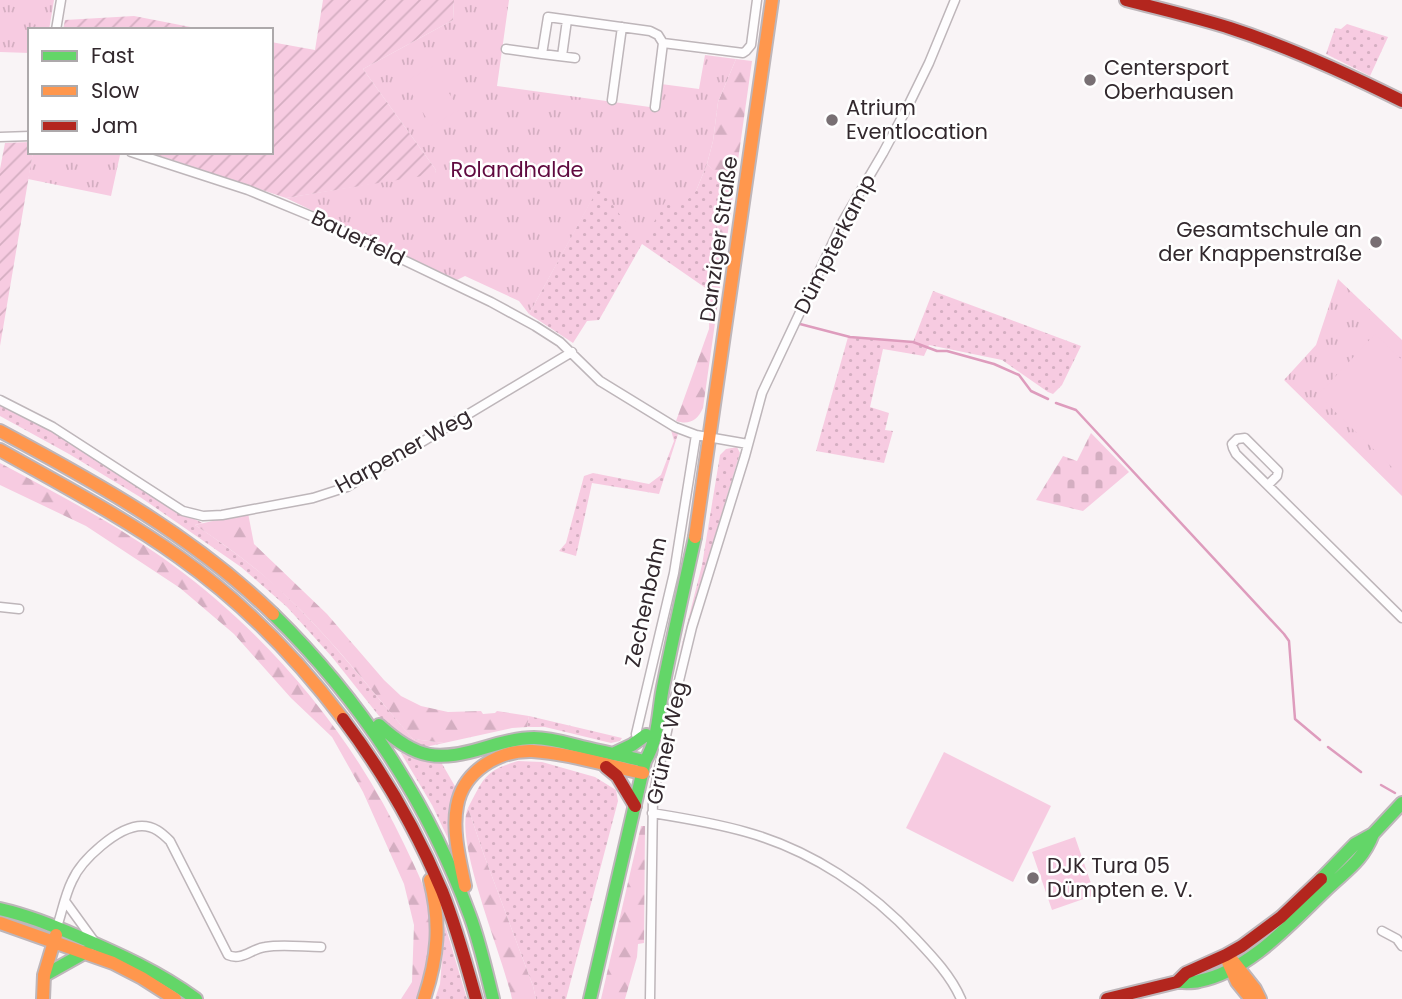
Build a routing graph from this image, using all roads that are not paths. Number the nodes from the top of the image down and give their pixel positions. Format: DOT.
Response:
graph roads {
  1 [pos="61,0"];
  2 [pos="757,0"];
  3 [pos="772,0"];
  4 [pos="955,0"];
  5 [pos="1126,0"];
  6 [pos="567,20"];
  7 [pos="622,27"];
  8 [pos="56,28"];
  9 [pos="663,43"];
  10 [pos="506,49"];
  11 [pos="542,54"];
  12 [pos="562,57"];
  13 [pos="575,58"];
  14 [pos="612,100"];
  15 [pos="1402,101"];
  16 [pos="655,107"];
  17 [pos="28,136"];
  18 [pos="0,137"];
  19 [pos="137,154"];
  20 [pos="572,352"];
  21 [pos="0,400"];
  22 [pos="0,431"];
  23 [pos="696,435"];
  24 [pos="710,438"];
  25 [pos="748,444"];
  26 [pos="0,450"];
  27 [pos="704,484"];
  28 [pos="1268,485"];
  29 [pos="733,495"];
  30 [pos="0,607"];
  31 [pos="19,609"];
  32 [pos="1400,613"];
  33 [pos="344,690"];
  34 [pos="662,690"];
  35 [pos="641,734"];
  36 [pos="613,754"];
  37 [pos="605,766"];
  38 [pos="644,767"];
  39 [pos="1402,803"];
  40 [pos="635,806"];
  41 [pos="652,813"];
  42 [pos="1373,834"];
  43 [pos="419,838"];
  44 [pos="65,901"];
  45 [pos="0,909"];
  46 [pos="470,918"];
  47 [pos="0,923"];
  48 [pos="57,928"];
  49 [pos="1382,931"];
  50 [pos="54,941"];
  51 [pos="1402,946"];
  52 [pos="90,947"];
  53 [pos="321,947"];
  54 [pos="1226,955"];
  55 [pos="1233,967"];
  56 [pos="45,975"];
  57 [pos="1177,982"];
  58 [pos="43,999"];
  59 [pos="175,999"];
  60 [pos="197,999"];
  61 [pos="425,999"];
  62 [pos="476,999"];
  63 [pos="493,999"];
  64 [pos="590,999"];
  65 [pos="650,999"];
  66 [pos="961,999"];
  67 [pos="1107,999"];
  68 [pos="1251,999"];
  69 [pos="1260,999"];
  1 -- 8 [label="street"];
  2 -- 9 [label="street"];
  3 -- 24 [label="main road, Danziger Straße"];
  4 -- 25 [label="street, Dümpterkamp"];
  5 -- 15 [label="main road"];
  6 -- 7 [label="street"];
  6 -- 11 [label="street"];
  6 -- 12 [label="street"];
  7 -- 9 [label="street"];
  7 -- 14 [label="street"];
  9 -- 16 [label="street"];
  10 -- 11 [label="street"];
  11 -- 12 [label="street"];
  12 -- 13 [label="street"];
  17 -- 18 [label="street"];
  19 -- 20 [label="street, Bauerfeld"];
  20 -- 21 [label="street, Harpener Weg"];
  20 -- 23 [label="street, Bauerfeld"];
  22 -- 33 [label="main road"];
  23 -- 24 [label="street, Bauerfeld"];
  23 -- 35 [label="street, Zechenbahn"];
  24 -- 25 [label="street, Bauerfeld"];
  24 -- 27 [label="main road, Danziger Straße"];
  25 -- 29 [label="street, Dümpterkamp"];
  26 -- 43 [label="main road"];
  27 -- 34 [label="main road, Zechenbahn"];
  28 -- 28 [label="street"];
  28 -- 32 [label="street"];
  29 -- 41 [label="street, Grüner Weg"];
  30 -- 31 [label="street"];
  33 -- 36 [label="main road"];
  33 -- 46 [label="main road"];
  34 -- 35 [label="main road, Zechenbahn"];
  34 -- 38 [label="main road, Zechenbahn"];
  35 -- 36 [label="main road"];
  35 -- 38 [label="main road, Zechenbahn"];
  36 -- 38 [label="main road"];
  37 -- 38 [label="main road"];
  37 -- 40 [label="main road"];
  37 -- 46 [label="main road"];
  38 -- 40 [label="main road, Zechenbahn"];
  39 -- 42 [label="main road"];
  40 -- 64 [label="main road, Zechenbahn"];
  41 -- 65 [label="street, Grüner Weg"];
  41 -- 66 [label="street"];
  42 -- 54 [label="main road"];
  42 -- 55 [label="main road"];
  43 -- 61 [label="main road"];
  43 -- 62 [label="main road"];
  44 -- 48 [label="street"];
  44 -- 52 [label="street"];
  44 -- 53 [label="street"];
  45 -- 48 [label="main road"];
  46 -- 63 [label="main road"];
  47 -- 50 [label="main road"];
  48 -- 50 [label="main road"];
  48 -- 52 [label="main road"];
  49 -- 51 [label="street"];
  50 -- 52 [label="main road"];
  50 -- 56 [label="main road"];
  52 -- 56 [label="main road"];
  52 -- 59 [label="main road"];
  52 -- 60 [label="main road"];
  54 -- 55 [label="main road"];
  54 -- 57 [label="main road"];
  55 -- 57 [label="main road"];
  55 -- 68 [label="main road"];
  55 -- 69 [label="main road"];
  56 -- 58 [label="main road"];
  57 -- 67 [label="main road"];
}
